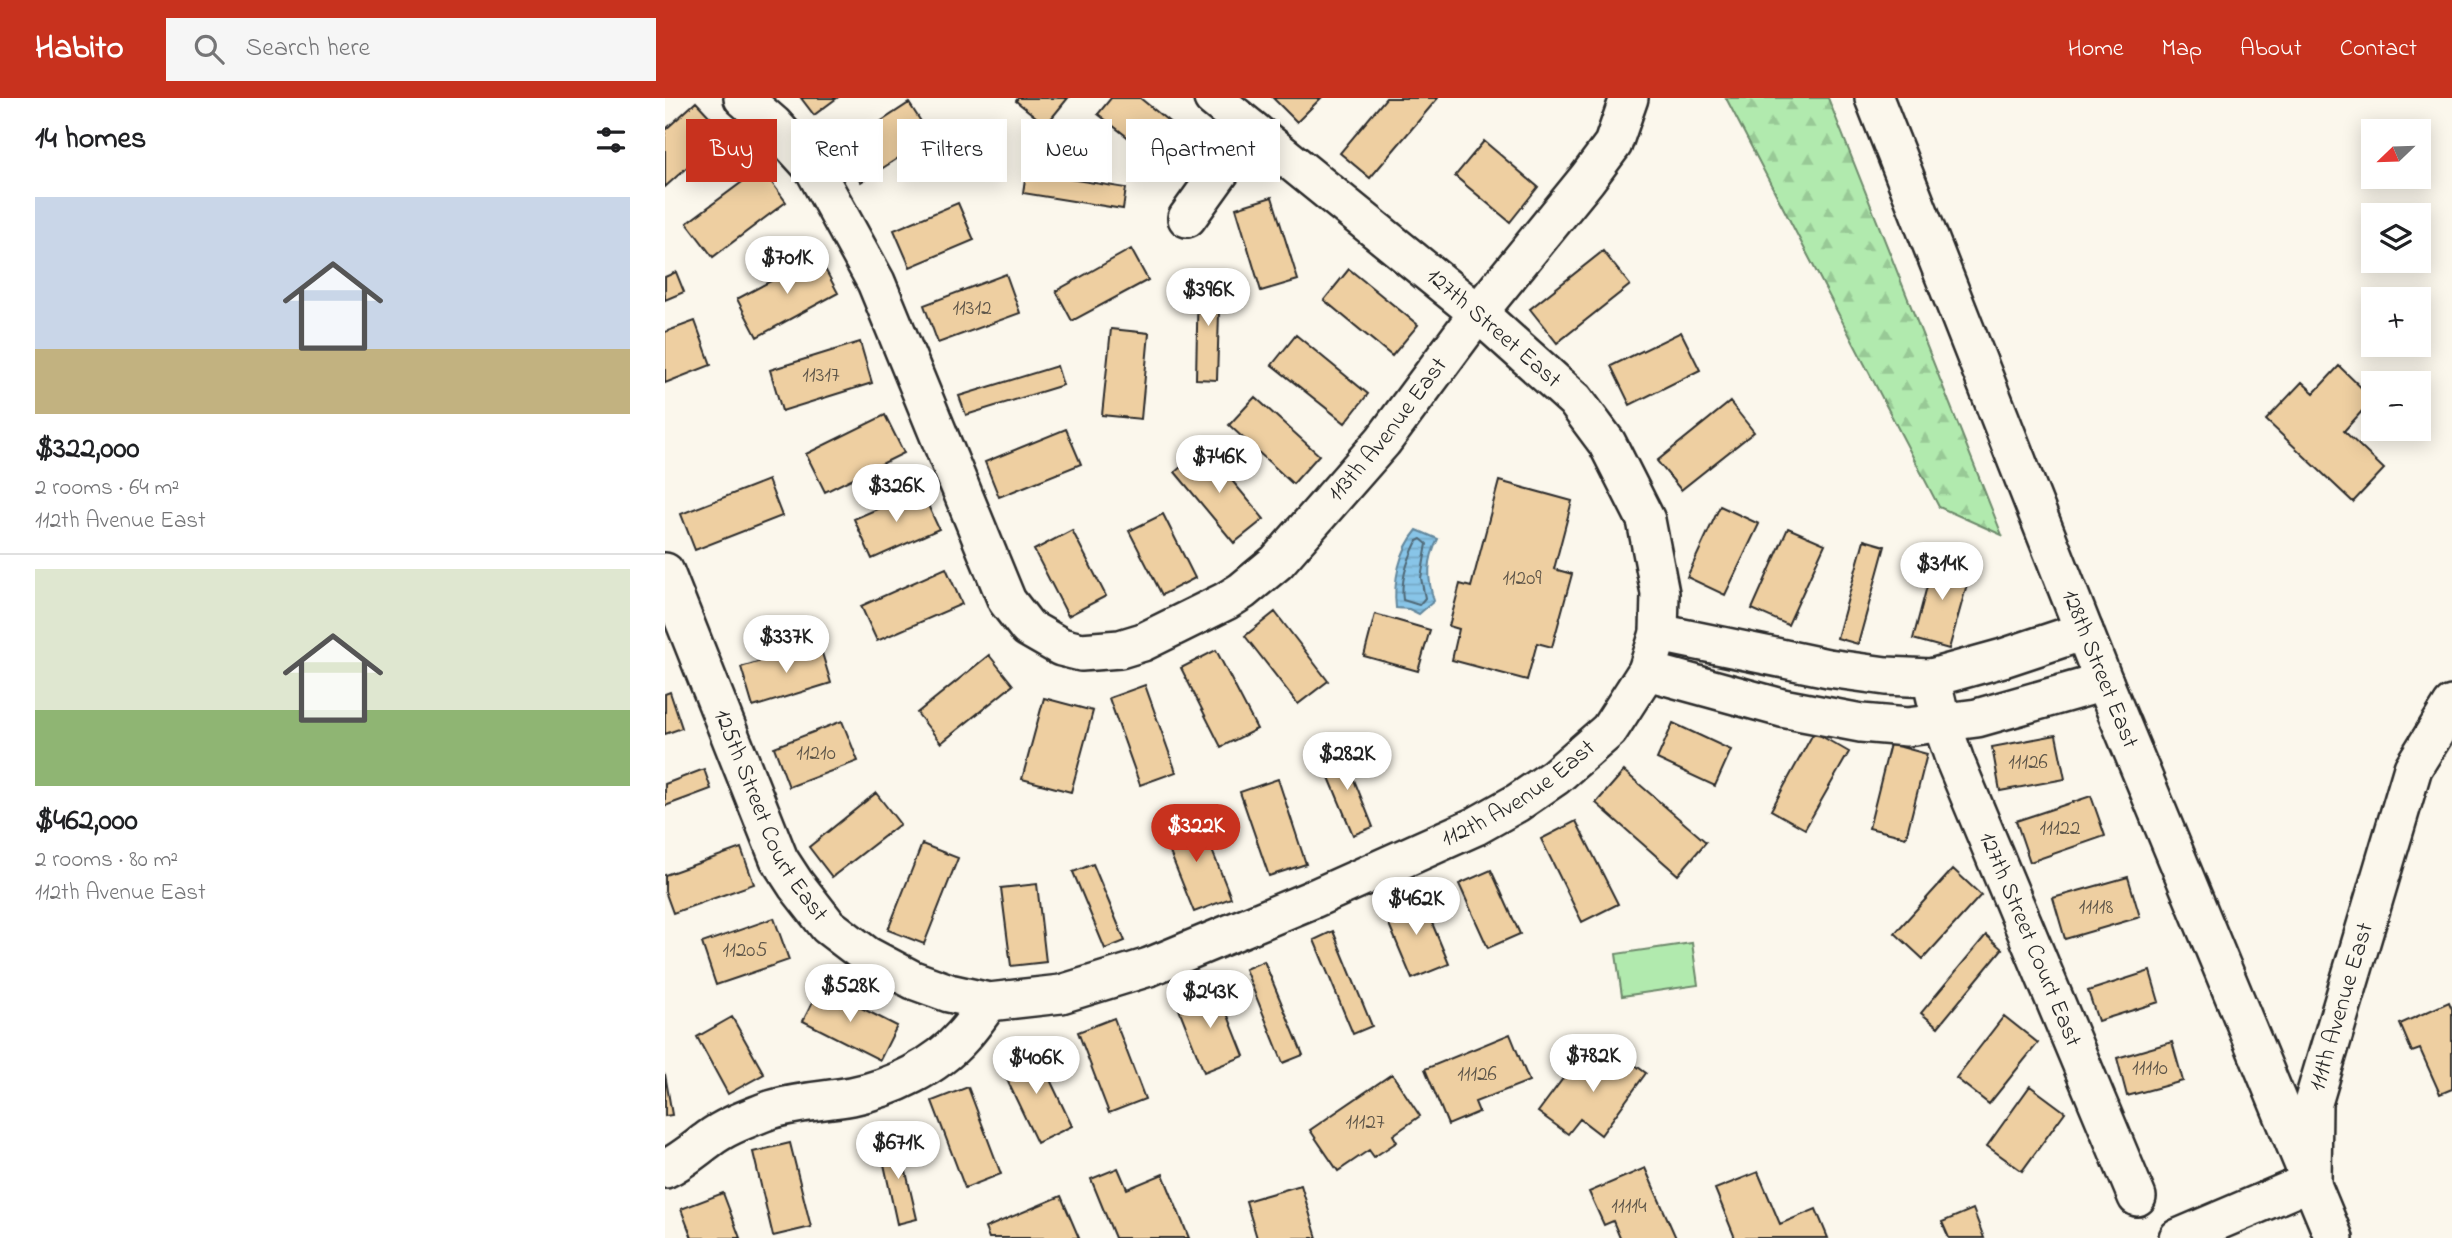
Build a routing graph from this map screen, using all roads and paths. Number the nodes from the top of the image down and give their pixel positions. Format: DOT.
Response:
graph roads {
  1 [pos="743,98"];
  2 [pos="1213,98"];
  3 [pos="1629,98"];
  4 [pos="1874,98"];
  5 [pos="1240,119"];
  6 [pos="1280,152"];
  7 [pos="1213,182"];
  8 [pos="1187,218"];
  9 [pos="1478,313"];
  10 [pos="665,572"];
  11 [pos="2084,631"];
  12 [pos="1659,633"];
  13 [pos="1647,671"];
  14 [pos="1931,678"];
  15 [pos="2104,682"];
  16 [pos="2452,705"];
  17 [pos="1942,724"];
  18 [pos="989,1002"];
  19 [pos="665,1169"];
  20 [pos="2312,1181"];
  21 [pos="2137,1197"];
  22 [pos="2178,1238"];
  23 [pos="2334,1238"];
  1 -- 9 [label="street, 113th Avenue East"];
  2 -- 5 [label="street, 127th Street East"];
  3 -- 9 [label="street, 113th Avenue East"];
  4 -- 11 [label="street, 128th Street East"];
  6 -- 9 [label="street, 127th Street East"];
  7 -- 8 [label="street"];
  9 -- 12 [label="street, 127th Street East"];
  10 -- 18 [label="street, 125th Street Court East"];
  11 -- 14 [label="street"];
  11 -- 15 [label="street, 128th Street East"];
  12 -- 13 [label="street, 112th Avenue East"];
  12 -- 14 [label="street"];
  13 -- 17 [label="street"];
  13 -- 18 [label="street, 112th Avenue East"];
  14 -- 17 [label="street, 127th Street Court East"];
  15 -- 17 [label="street"];
  15 -- 20 [label="street, 128th Street East"];
  16 -- 20 [label="street, 111th Avenue East"];
  17 -- 21 [label="street, 127th Street Court East"];
  18 -- 19 [label="street"];
  20 -- 22 [label="street"];
  20 -- 23 [label="street, 128th Street East"];
}
